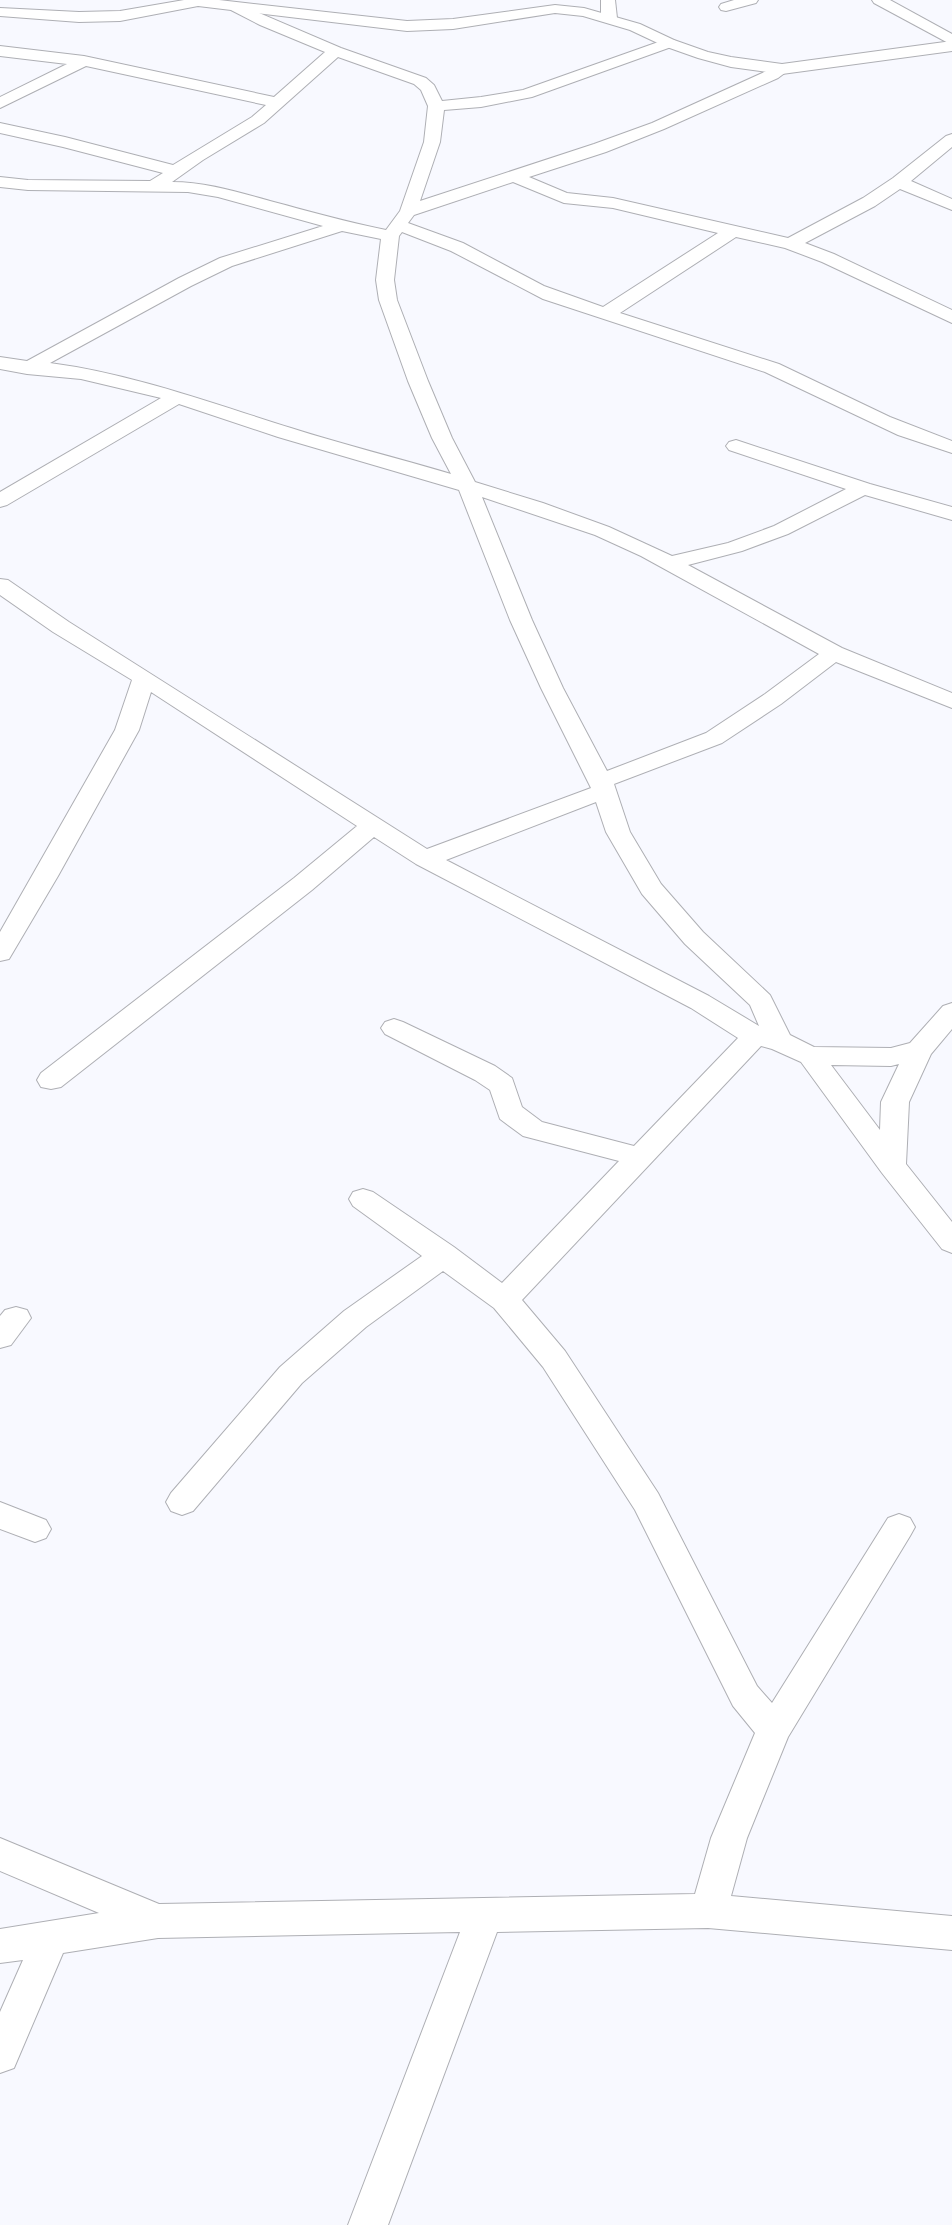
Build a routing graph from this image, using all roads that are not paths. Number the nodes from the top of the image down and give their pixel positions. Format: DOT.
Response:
graph roads {
  1 [pos="608,0"];
  2 [pos="751,0"];
  3 [pos="879,0"];
  4 [pos="194,1"];
  5 [pos="271,5"];
  6 [pos="236,7"];
  7 [pos="726,7"];
  8 [pos="0,12"];
  9 [pos="609,18"];
  10 [pos="952,40"];
  11 [pos="669,43"];
  12 [pos="952,46"];
  13 [pos="0,51"];
  14 [pos="336,51"];
  15 [pos="84,61"];
  16 [pos="782,69"];
  17 [pos="0,103"];
  18 [pos="280,103"];
  19 [pos="436,106"];
  20 [pos="0,128"];
  21 [pos="952,139"];
  22 [pos="176,171"];
  23 [pos="514,177"];
  24 [pos="899,182"];
  25 [pos="156,185"];
  26 [pos="4,190"];
  27 [pos="952,205"];
  28 [pos="398,224"];
  29 [pos="340,226"];
  30 [pos="734,230"];
  31 [pos="790,244"];
  32 [pos="607,313"];
  33 [pos="952,318"];
  34 [pos="0,363"];
  35 [pos="31,366"];
  36 [pos="0,380"];
  37 [pos="177,397"];
  38 [pos="736,446"];
  39 [pos="952,447"];
  40 [pos="467,486"];
  41 [pos="863,488"];
  42 [pos="0,501"];
  43 [pos="952,514"];
  44 [pos="671,563"];
  45 [pos="0,585"];
  46 [pos="834,653"];
  47 [pos="144,678"];
  48 [pos="952,701"];
  49 [pos="602,786"];
  50 [pos="372,826"];
  51 [pos="425,859"];
  52 [pos="0,953"];
  53 [pos="952,1012"];
  54 [pos="394,1028"];
  55 [pos="767,1038"];
  56 [pos="919,1050"];
  57 [pos="810,1056"];
  58 [pos="51,1080"];
  59 [pos="640,1157"];
  60 [pos="892,1166"];
  61 [pos="363,1199"];
  62 [pos="952,1242"];
  63 [pos="444,1255"];
  64 [pos="504,1300"];
  65 [pos="182,1502"];
  66 [pos="0,1516"];
  67 [pos="899,1527"];
  68 [pos="35,1529"];
  69 [pos="774,1730"];
  70 [pos="0,1854"];
  71 [pos="708,1911"];
  72 [pos="485,1915"];
  73 [pos="158,1922"];
  74 [pos="952,1933"];
  75 [pos="50,1939"];
  76 [pos="0,1946"];
  77 [pos="0,2055"];
  78 [pos="368,2225"];
  1 -- 9 [label="street"];
  2 -- 7 [label="street"];
  3 -- 10 [label="street"];
  4 -- 6 [label="street"];
  4 -- 8 [label="street"];
  5 -- 6 [label="street"];
  5 -- 9 [label="street"];
  6 -- 14 [label="street"];
  9 -- 11 [label="street"];
  11 -- 16 [label="street"];
  11 -- 19 [label="street"];
  12 -- 16 [label="street"];
  13 -- 15 [label="street"];
  14 -- 18 [label="street"];
  14 -- 19 [label="street"];
  15 -- 17 [label="street"];
  15 -- 18 [label="street"];
  16 -- 23 [label="street"];
  18 -- 22 [label="street"];
  19 -- 28 [label="street"];
  20 -- 22 [label="street"];
  21 -- 24 [label="street"];
  22 -- 25 [label="street"];
  23 -- 28 [label="street"];
  23 -- 30 [label="street"];
  24 -- 27 [label="street"];
  24 -- 31 [label="street"];
  25 -- 26 [label="street"];
  25 -- 29 [label="street"];
  28 -- 29 [label="street"];
  28 -- 32 [label="street"];
  28 -- 40 [label="street"];
  29 -- 35 [label="street"];
  30 -- 31 [label="street"];
  30 -- 32 [label="street"];
  31 -- 33 [label="street"];
  32 -- 39 [label="street"];
  34 -- 35 [label="street"];
  35 -- 36 [label="street"];
  35 -- 37 [label="street"];
  37 -- 40 [label="street"];
  37 -- 42 [label="street"];
  38 -- 41 [label="street"];
  40 -- 44 [label="street"];
  40 -- 49 [label="street"];
  41 -- 43 [label="street"];
  41 -- 44 [label="street"];
  44 -- 46 [label="street"];
  45 -- 47 [label="street"];
  46 -- 48 [label="street"];
  46 -- 49 [label="street"];
  47 -- 50 [label="street"];
  47 -- 52 [label="street"];
  49 -- 51 [label="street"];
  49 -- 55 [label="street"];
  50 -- 51 [label="street"];
  50 -- 58 [label="street"];
  51 -- 55 [label="street"];
  53 -- 56 [label="street"];
  54 -- 59 [label="street"];
  55 -- 57 [label="street"];
  55 -- 59 [label="street"];
  56 -- 57 [label="street"];
  56 -- 60 [label="street"];
  57 -- 60 [label="street"];
  59 -- 64 [label="street"];
  60 -- 62 [label="street"];
  61 -- 63 [label="street"];
  63 -- 64 [label="street"];
  63 -- 65 [label="street"];
  64 -- 69 [label="street"];
  66 -- 68 [label="street"];
  67 -- 69 [label="street"];
  69 -- 71 [label="street"];
  70 -- 73 [label="street"];
  71 -- 72 [label="street"];
  71 -- 74 [label="street"];
  72 -- 73 [label="street"];
  72 -- 78 [label="street"];
  73 -- 75 [label="street"];
  75 -- 76 [label="street"];
  75 -- 77 [label="street"];
}
